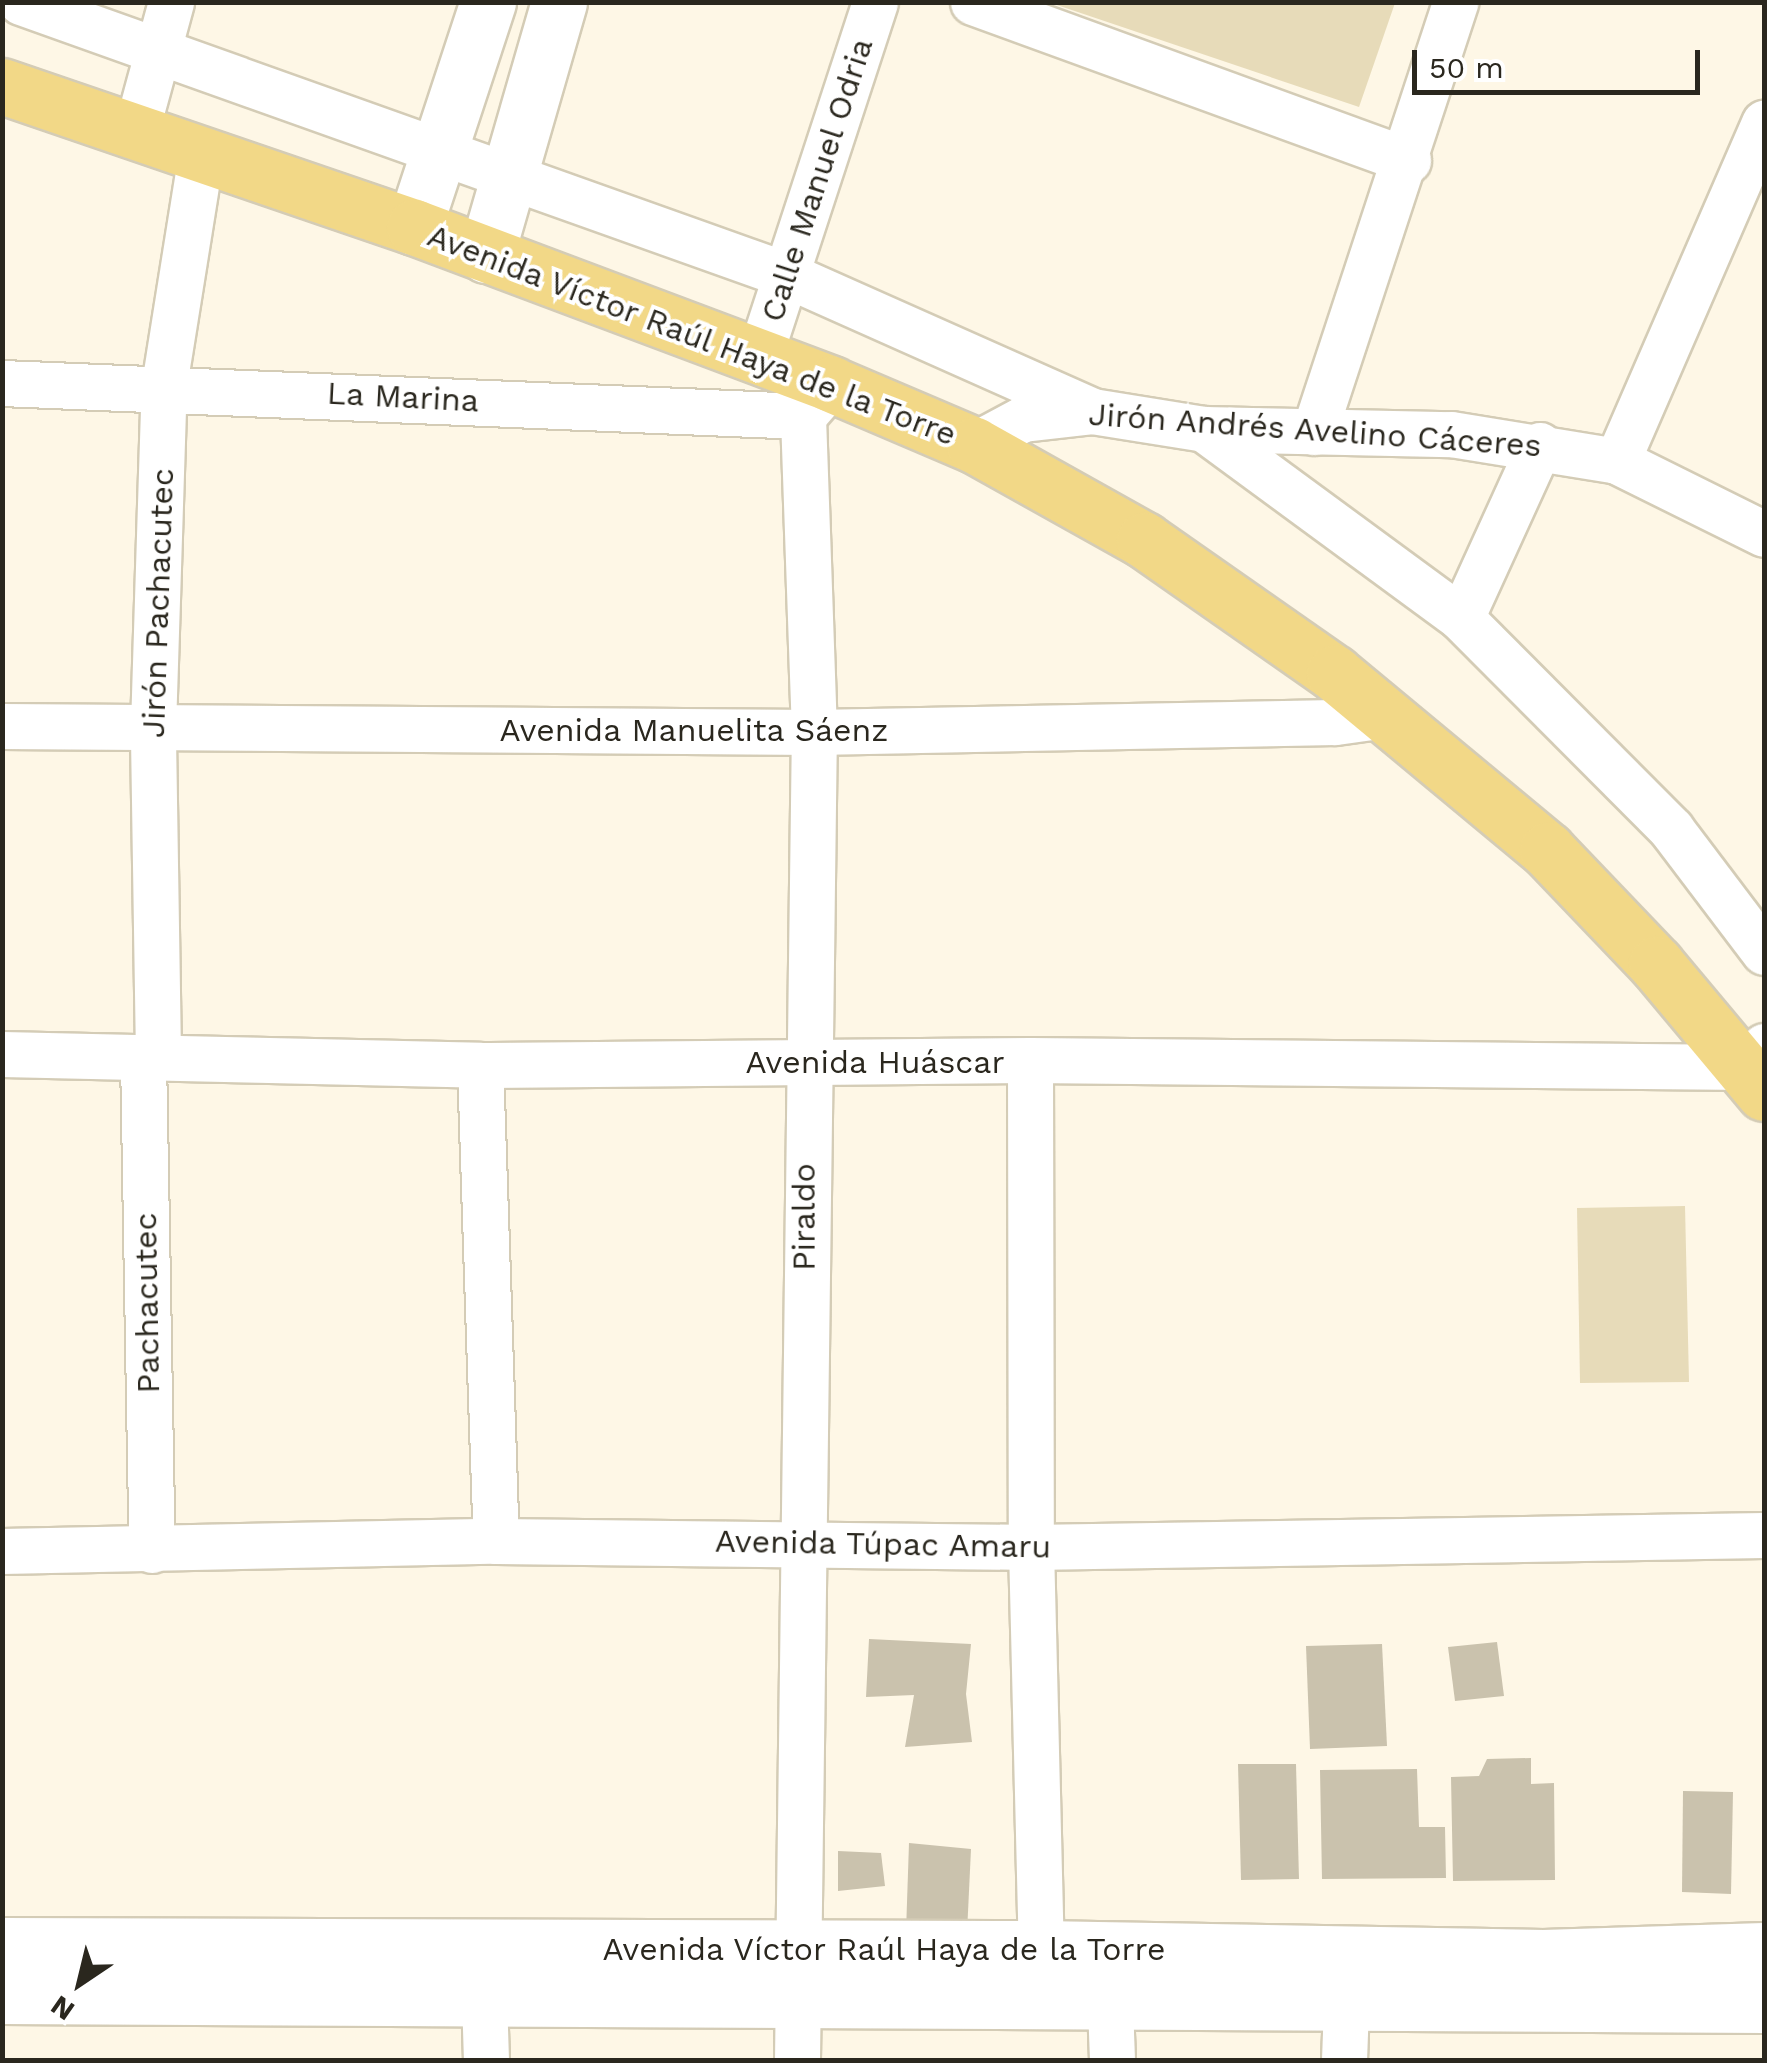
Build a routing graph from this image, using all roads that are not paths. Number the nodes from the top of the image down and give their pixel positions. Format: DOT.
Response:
graph roads {
  1 [pos="21,2"];
  2 [pos="171,2"];
  3 [pos="488,2"];
  4 [pos="559,2"];
  5 [pos="874,2"];
  6 [pos="973,2"];
  7 [pos="1455,2"];
  8 [pos="158,51"];
  9 [pos="2,86"];
  10 [pos="1764,123"];
  11 [pos="136,131"];
  12 [pos="201,153"];
  13 [pos="438,154"];
  14 [pos="1408,160"];
  15 [pos="508,178"];
  16 [pos="1750,196"];
  17 [pos="414,227"];
  18 [pos="486,255"];
  19 [pos="786,275"];
  20 [pos="758,357"];
  21 [pos="2,383"];
  22 [pos="164,385"];
  23 [pos="817,400"];
  24 [pos="1092,411"];
  25 [pos="1204,429"];
  26 [pos="1314,432"];
  27 [pos="974,445"];
  28 [pos="1540,445"];
  29 [pos="1617,460"];
  30 [pos="1764,534"];
  31 [pos="1461,618"];
  32 [pos="1385,715"];
  33 [pos="2,726"];
  34 [pos="153,727"];
  35 [pos="814,732"];
  36 [pos="1764,952"];
  37 [pos="2,1054"];
  38 [pos="150,1056"];
  39 [pos="1030,1060"];
  40 [pos="805,1062"];
  41 [pos="480,1065"];
  42 [pos="1759,1069"];
  43 [pos="1764,1535"];
  44 [pos="802,1540"];
  45 [pos="496,1541"];
  46 [pos="1031,1547"];
  47 [pos="152,1550"];
  48 [pos="2,1551"];
  49 [pos="2,1945"];
  50 [pos="1041,1948"];
  51 [pos="800,1950"];
  52 [pos="1764,1950"];
  53 [pos="2,1996"];
  54 [pos="484,1997"];
  55 [pos="796,2003"];
  56 [pos="1764,2005"];
  57 [pos="1110,2006"];
  58 [pos="1346,2006"];
  59 [pos="486,2060"];
  60 [pos="797,2060"];
  61 [pos="1112,2060"];
  62 [pos="1344,2060"];
  1 -- 8 [label="street"];
  2 -- 8 [label="street"];
  3 -- 13 [label="main road"];
  4 -- 15 [label="main road"];
  5 -- 19 [label="street, Calle Manuel Odria"];
  6 -- 14 [label="street"];
  7 -- 14 [label="street"];
  8 -- 11 [label="street"];
  8 -- 13 [label="street"];
  9 -- 11 [label="main road, Avenida Víctor Raúl Haya de la Torre"];
  10 -- 16 [label="street"];
  11 -- 12 [label="main road, Avenida Víctor Raúl Haya de la Torre"];
  12 -- 17 [label="main road, Avenida Víctor Raúl Haya de la Torre"];
  12 -- 22 [label="street, Jirón Pachacutec"];
  13 -- 15 [label="street"];
  13 -- 17 [label="main road"];
  14 -- 26 [label="street"];
  15 -- 18 [label="main road"];
  15 -- 19 [label="street"];
  16 -- 29 [label="street"];
  17 -- 18 [label="main road, Avenida Víctor Raúl Haya de la Torre"];
  18 -- 20 [label="main road, Avenida Víctor Raúl Haya de la Torre"];
  19 -- 20 [label="street, Calle Manuel Odria"];
  19 -- 24 [label="street"];
  20 -- 23 [label="main road, Avenida Víctor Raúl Haya de la Torre"];
  21 -- 22 [label="street, La Marina"];
  22 -- 23 [label="street, La Marina"];
  22 -- 34 [label="street, Jirón Pachacutec"];
  23 -- 27 [label="main road, Avenida Víctor Raúl Haya de la Torre"];
  23 -- 35 [label="street, Piraldo"];
  24 -- 25 [label="street, Jirón Andrés Avelino Cáceres"];
  24 -- 27 [label="street, Jirón Andrés Avelino Cáceres"];
  25 -- 26 [label="street, Jirón Andrés Avelino Cáceres"];
  25 -- 31 [label="street"];
  26 -- 28 [label="street, Jirón Andrés Avelino Cáceres"];
  27 -- 32 [label="main road, Avenida Víctor Raúl Haya de la Torre"];
  28 -- 29 [label="street, Jirón Andrés Avelino Cáceres"];
  28 -- 31 [label="street"];
  29 -- 30 [label="street, Jirón Andrés Avelino Cáceres"];
  31 -- 36 [label="street"];
  32 -- 35 [label="street, Avenida Manuelita Sáenz"];
  32 -- 42 [label="main road, Avenida Víctor Raúl Haya de la Torre"];
  33 -- 34 [label="street, Avenida Manuelita Sáenz"];
  34 -- 35 [label="street, Avenida Manuelita Sáenz"];
  34 -- 38 [label="street, Jirón Pachacutec"];
  35 -- 40 [label="street, Piraldo"];
  37 -- 38 [label="street, Avenida Huáscar"];
  38 -- 41 [label="street, Avenida Huáscar"];
  38 -- 47 [label="street, Pachacutec"];
  39 -- 40 [label="street, Avenida Huáscar"];
  39 -- 42 [label="street, Avenida Huáscar"];
  39 -- 46 [label="street"];
  40 -- 41 [label="street, Avenida Huáscar"];
  40 -- 44 [label="street, Piraldo"];
  41 -- 45 [label="street"];
  43 -- 46 [label="street, Avenida Túpac Amaru"];
  44 -- 45 [label="street, Avenida Túpac Amaru"];
  44 -- 46 [label="street, Avenida Túpac Amaru"];
  44 -- 51 [label="street, Piraldo"];
  45 -- 47 [label="street, Avenida Túpac Amaru"];
  46 -- 50 [label="street"];
  47 -- 48 [label="street, Avenida Túpac Amaru"];
  49 -- 51 [label="main road, Avenida Víctor Raúl Haya de la Torre"];
  50 -- 51 [label="main road, Avenida Víctor Raúl Haya de la Torre"];
  50 -- 52 [label="main road, Avenida Víctor Raúl Haya de la Torre"];
  51 -- 55 [label="street, Piraldo"];
  53 -- 54 [label="main road, Avenida Víctor Raúl Haya de la Torre"];
  54 -- 55 [label="main road, Avenida Víctor Raúl Haya de la Torre"];
  54 -- 59 [label="street"];
  55 -- 57 [label="main road, Avenida Víctor Raúl Haya de la Torre"];
  55 -- 60 [label="street, Piraldo"];
  56 -- 58 [label="main road, Avenida Víctor Raúl Haya de la Torre"];
  57 -- 58 [label="main road, Avenida Víctor Raúl Haya de la Torre"];
  57 -- 61 [label="street"];
  58 -- 62 [label="street"];
}
